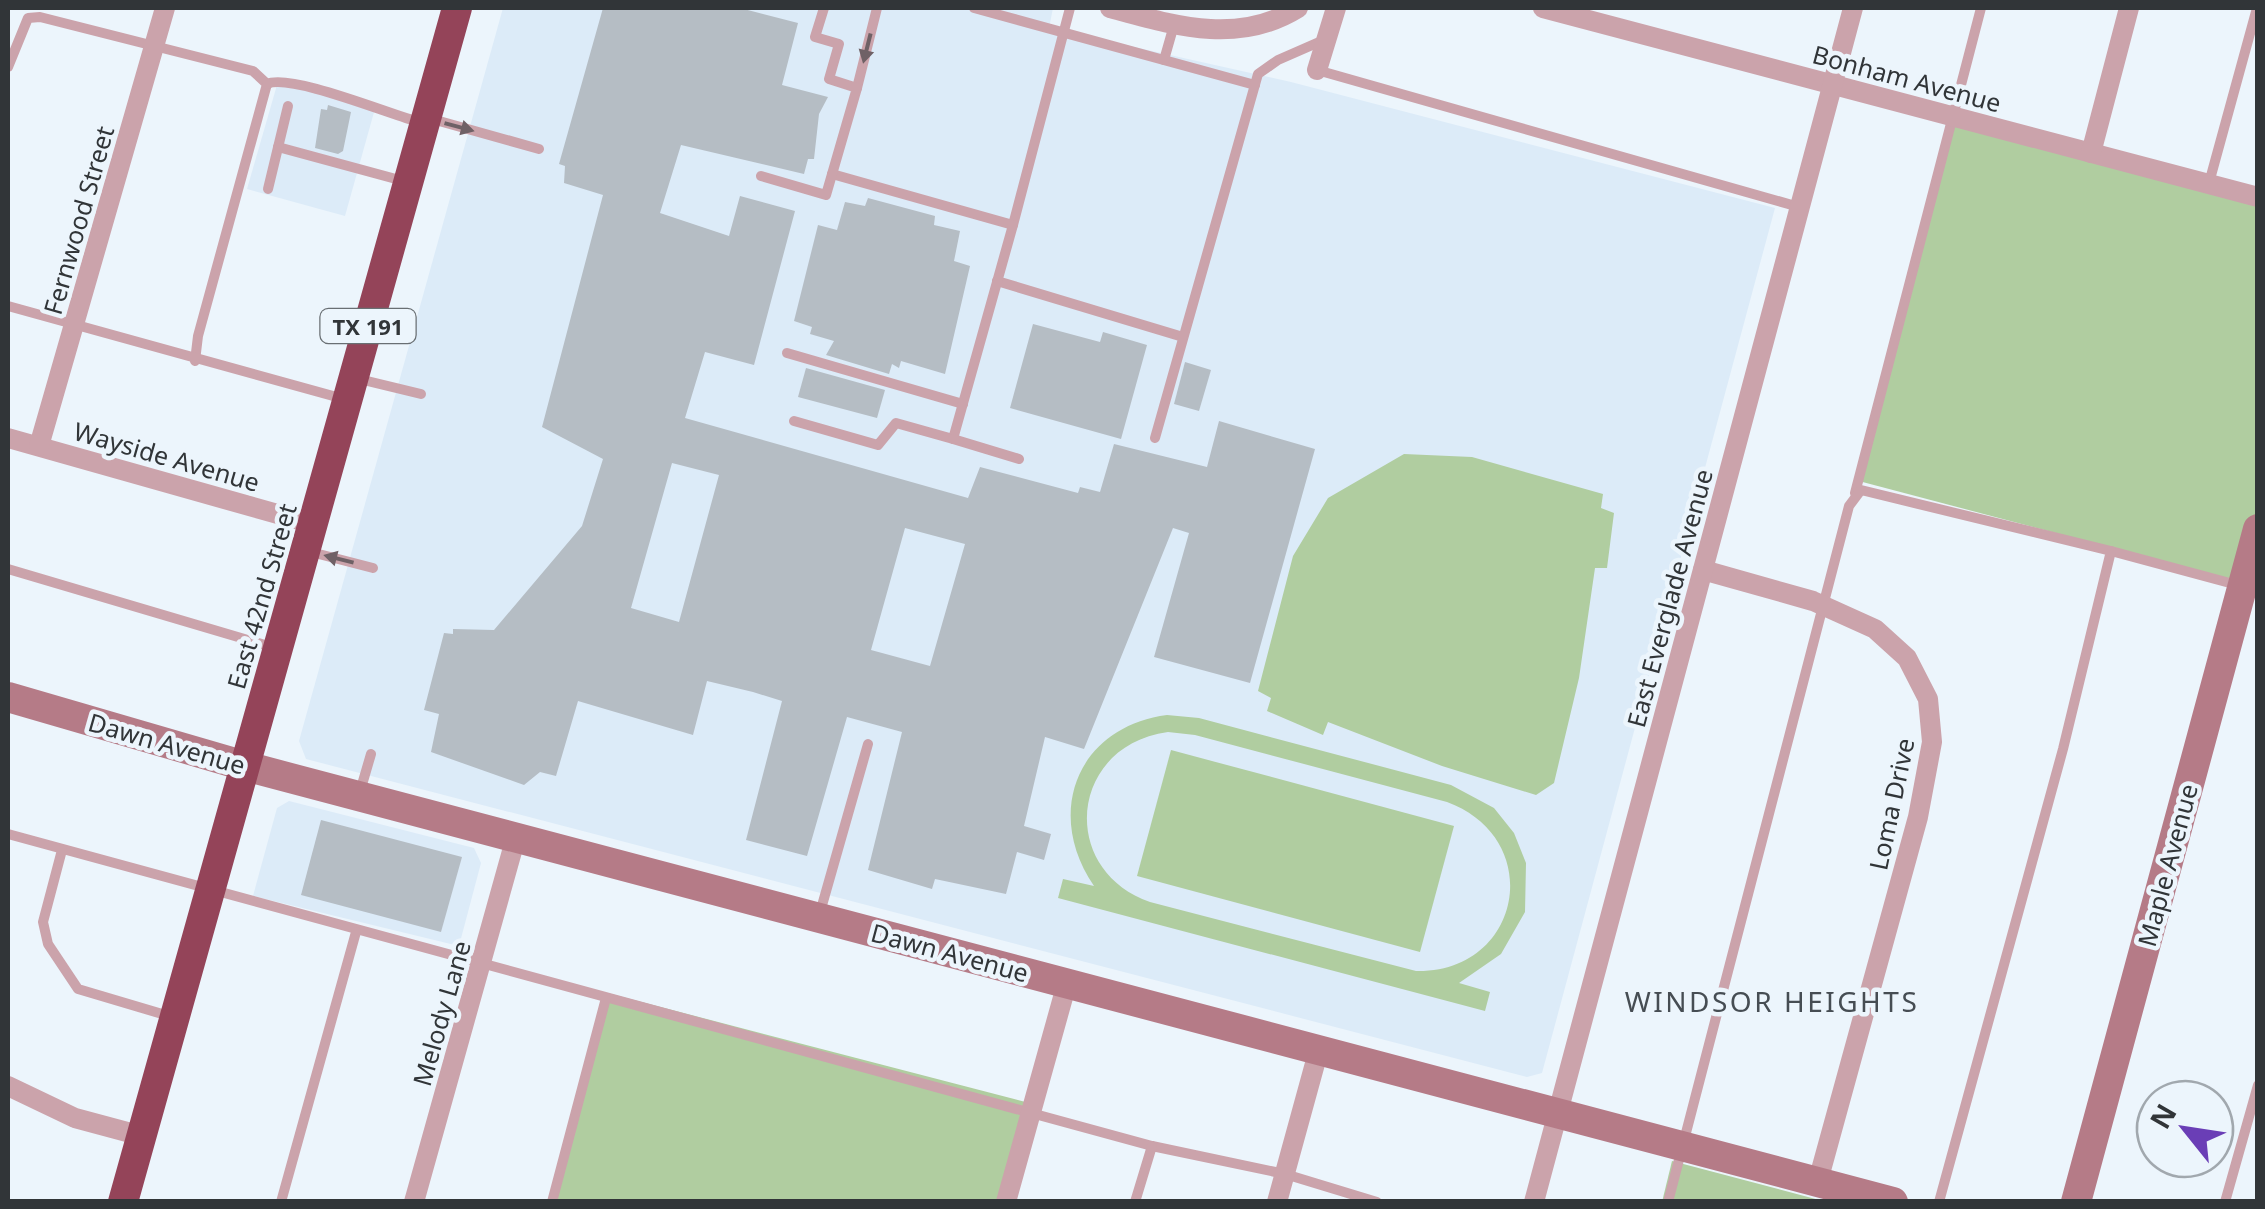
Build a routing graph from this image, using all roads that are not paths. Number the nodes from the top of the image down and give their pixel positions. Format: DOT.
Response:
graph roads {
  1 [pos="166,8"];
  2 [pos="456,8"];
  3 [pos="824,8"];
  4 [pos="876,8"];
  5 [pos="974,8"];
  6 [pos="1070,8"];
  7 [pos="1112,8"];
  8 [pos="1298,8"];
  9 [pos="1336,8"];
  10 [pos="1543,8"];
  11 [pos="1853,8"];
  12 [pos="1981,8"];
  13 [pos="2129,8"];
  14 [pos="2257,8"];
  15 [pos="1174,25"];
  16 [pos="1062,32"];
  17 [pos="1326,39"];
  18 [pos="154,46"];
  19 [pos="1164,60"];
  20 [pos="8,67"];
  21 [pos="1317,70"];
  22 [pos="266,84"];
  23 [pos="1832,84"];
  24 [pos="1254,85"];
  25 [pos="857,88"];
  26 [pos="288,106"];
  27 [pos="1952,116"];
  28 [pos="425,121"];
  29 [pos="278,147"];
  30 [pos="539,149"];
  31 [pos="2091,153"];
  32 [pos="832,174"];
  33 [pos="761,176"];
  34 [pos="408,183"];
  35 [pos="2209,184"];
  36 [pos="268,189"];
  37 [pos="2258,197"];
  38 [pos="1800,207"];
  39 [pos="1014,224"];
  40 [pos="997,282"];
  41 [pos="8,306"];
  42 [pos="74,326"];
  43 [pos="1183,338"];
  44 [pos="788,353"];
  45 [pos="195,361"];
  46 [pos="350,388"];
  47 [pos="421,394"];
  48 [pos="963,404"];
  49 [pos="794,421"];
  50 [pos="8,438"];
  51 [pos="953,438"];
  52 [pos="1155,438"];
  53 [pos="39,446"];
  54 [pos="1019,459"];
  55 [pos="1855,494"];
  56 [pos="2258,529"];
  57 [pos="309,537"];
  58 [pos="2111,551"];
  59 [pos="373,568"];
  60 [pos="8,569"];
  61 [pos="1703,570"];
  62 [pos="2242,586"];
  63 [pos="1823,605"];
  64 [pos="278,648"];
  65 [pos="8,697"];
  66 [pos="868,744"];
  67 [pos="371,754"];
  68 [pos="246,766"];
  69 [pos="359,796"];
  70 [pos="8,834"];
  71 [pos="516,837"];
  72 [pos="62,850"];
  73 [pos="210,892"];
  74 [pos="819,917"];
  75 [pos="356,932"];
  76 [pos="480,965"];
  77 [pos="1067,983"];
  78 [pos="606,998"];
  79 [pos="175,1018"];
  80 [pos="1319,1050"];
  81 [pos="2258,1085"];
  82 [pos="8,1086"];
  83 [pos="1031,1111"];
  84 [pos="1558,1112"];
  85 [pos="142,1136"];
  86 [pos="1680,1144"];
  87 [pos="1152,1146"];
  88 [pos="1285,1174"];
  89 [pos="1818,1181"];
  90 [pos="124,1202"];
  91 [pos="281,1202"];
  92 [pos="414,1202"];
  93 [pos="552,1202"];
  94 [pos="1006,1202"];
  95 [pos="1135,1202"];
  96 [pos="1277,1202"];
  97 [pos="1377,1202"];
  98 [pos="1534,1202"];
  99 [pos="1668,1202"];
  100 [pos="1893,1202"];
  101 [pos="1939,1202"];
  102 [pos="2076,1202"];
  103 [pos="2226,1202"];
  1 -- 18 [label="street, Fernwood Street"];
  2 -- 28 [label="highway, East 42nd Street / TX 191"];
  3 -- 25 [label="lane"];
  4 -- 25 [label="lane, one-way"];
  5 -- 16 [label="lane"];
  6 -- 16 [label="lane"];
  7 -- 15 [label="street"];
  8 -- 15 [label="street"];
  9 -- 17 [label="street"];
  10 -- 23 [label="street, Bonham Avenue"];
  11 -- 23 [label="street, East Everglade Avenue"];
  12 -- 27 [label="lane"];
  13 -- 31 [label="street"];
  14 -- 35 [label="lane"];
  15 -- 19 [label="lane"];
  16 -- 19 [label="lane"];
  16 -- 39 [label="lane"];
  17 -- 21 [label="street"];
  17 -- 24 [label="lane"];
  18 -- 20 [label="lane"];
  18 -- 22 [label="lane"];
  18 -- 42 [label="street, Fernwood Street"];
  19 -- 24 [label="lane"];
  21 -- 38 [label="lane"];
  22 -- 28 [label="lane"];
  22 -- 45 [label="lane"];
  23 -- 27 [label="street, Bonham Avenue"];
  23 -- 38 [label="street, East Everglade Avenue"];
  24 -- 43 [label="lane"];
  25 -- 32 [label="lane"];
  26 -- 29 [label="lane"];
  27 -- 31 [label="street, Bonham Avenue"];
  27 -- 55 [label="lane"];
  28 -- 30 [label="lane, one-way"];
  28 -- 34 [label="highway, East 42nd Street / TX 191"];
  29 -- 34 [label="lane"];
  29 -- 36 [label="lane"];
  31 -- 35 [label="street, Bonham Avenue"];
  32 -- 33 [label="lane"];
  32 -- 39 [label="lane"];
  34 -- 46 [label="highway, East 42nd Street / TX 191"];
  35 -- 37 [label="street, Bonham Avenue"];
  38 -- 61 [label="street, East Everglade Avenue"];
  39 -- 40 [label="lane"];
  40 -- 43 [label="lane"];
  40 -- 48 [label="lane"];
  41 -- 42 [label="lane"];
  42 -- 45 [label="lane"];
  42 -- 53 [label="street, Fernwood Street"];
  43 -- 52 [label="lane"];
  44 -- 48 [label="lane"];
  45 -- 46 [label="lane"];
  46 -- 47 [label="lane"];
  46 -- 57 [label="highway, East 42nd Street / TX 191"];
  48 -- 51 [label="lane"];
  49 -- 51 [label="lane"];
  50 -- 53 [label="street, Wayside Avenue"];
  51 -- 54 [label="lane"];
  53 -- 57 [label="street, Wayside Avenue"];
  55 -- 58 [label="lane"];
  55 -- 63 [label="lane"];
  56 -- 62 [label="street, Maple Avenue"];
  59 -- 57 [label="lane, one-way"];
  57 -- 64 [label="highway, East 42nd Street / TX 191"];
  58 -- 62 [label="lane"];
  58 -- 101 [label="lane"];
  60 -- 64 [label="lane"];
  61 -- 63 [label="street, Loma Drive"];
  61 -- 84 [label="street, East Everglade Avenue"];
  62 -- 102 [label="street, Maple Avenue"];
  63 -- 86 [label="lane"];
  63 -- 89 [label="street, Loma Drive"];
  64 -- 68 [label="highway, East 42nd Street / TX 191"];
  65 -- 68 [label="street, Dawn Avenue"];
  66 -- 74 [label="lane"];
  67 -- 69 [label="lane"];
  68 -- 69 [label="street, Dawn Avenue"];
  68 -- 73 [label="highway, East 42nd Street / TX 191"];
  69 -- 71 [label="street, Dawn Avenue"];
  70 -- 72 [label="lane"];
  71 -- 74 [label="street, Dawn Avenue"];
  71 -- 76 [label="street, Melody Lane"];
  72 -- 73 [label="lane"];
  72 -- 79 [label="lane"];
  73 -- 75 [label="lane"];
  73 -- 79 [label="highway, East 42nd Street / TX 191"];
  74 -- 77 [label="street, Dawn Avenue"];
  75 -- 76 [label="lane"];
  75 -- 91 [label="lane"];
  76 -- 78 [label="lane"];
  76 -- 92 [label="street, Melody Lane"];
  77 -- 80 [label="street, Dawn Avenue"];
  77 -- 83 [label="street"];
  78 -- 83 [label="lane"];
  78 -- 93 [label="lane"];
  79 -- 85 [label="highway, East 42nd Street / TX 191"];
  80 -- 84 [label="street, Dawn Avenue"];
  80 -- 88 [label="street"];
  81 -- 103 [label="lane"];
  82 -- 85 [label="street"];
  83 -- 87 [label="lane"];
  83 -- 94 [label="street"];
  84 -- 86 [label="street, Dawn Avenue"];
  84 -- 98 [label="street, East Everglade Avenue"];
  85 -- 90 [label="highway, East 42nd Street / TX 191"];
  86 -- 89 [label="street, Dawn Avenue"];
  86 -- 99 [label="lane"];
  87 -- 88 [label="lane"];
  87 -- 95 [label="lane"];
  88 -- 96 [label="street"];
  88 -- 97 [label="lane"];
  89 -- 100 [label="street, Dawn Avenue"];
}
